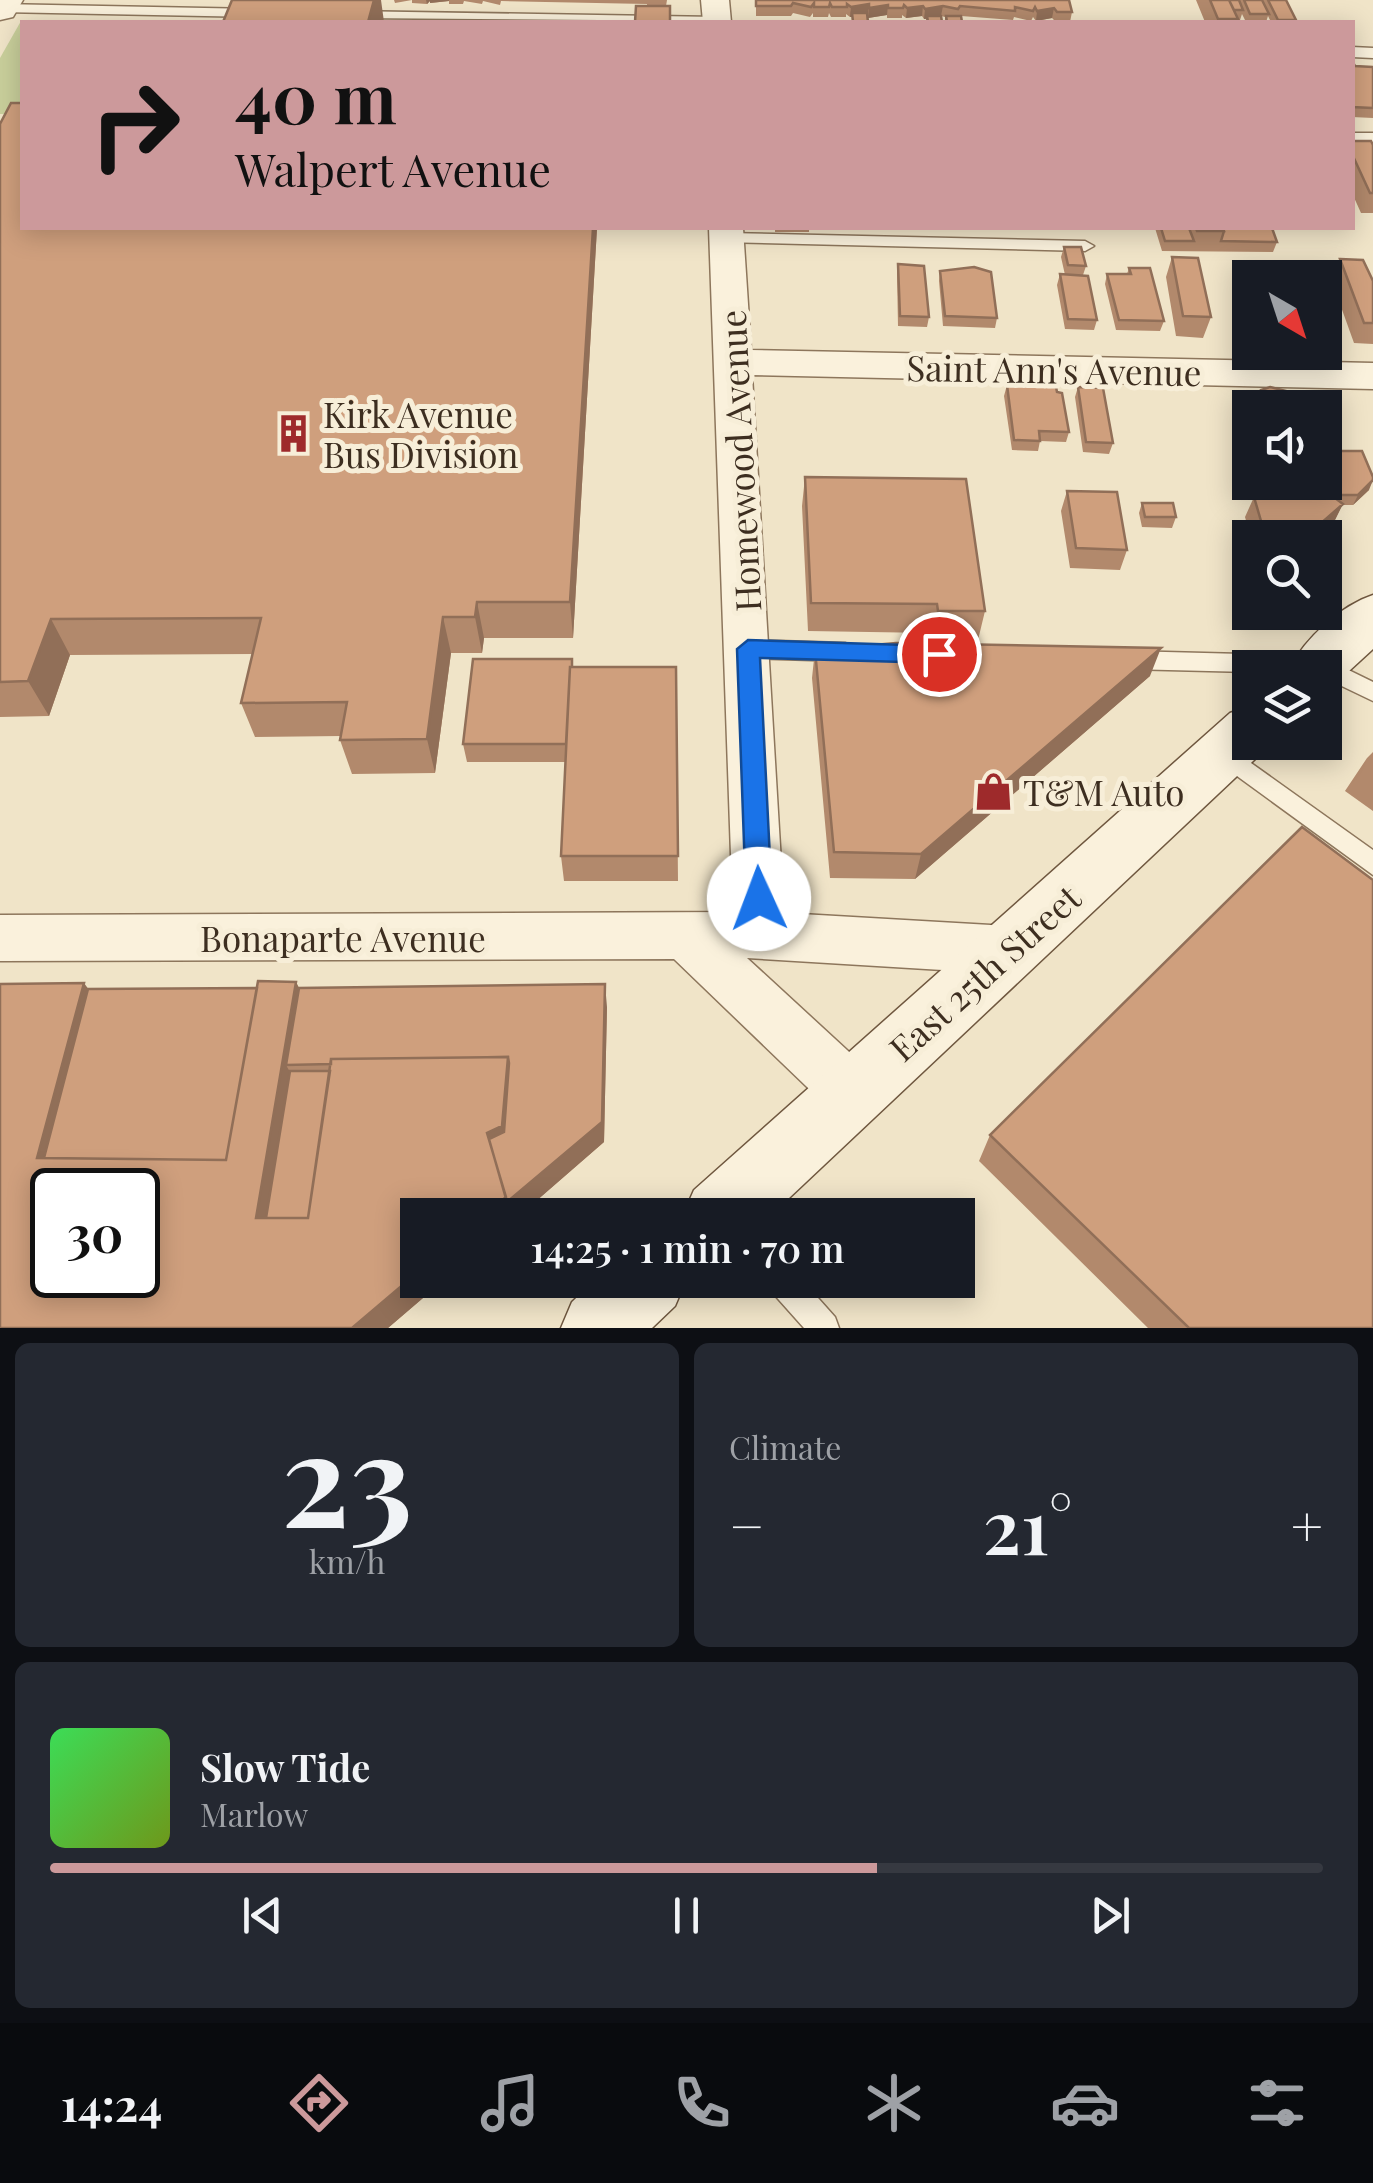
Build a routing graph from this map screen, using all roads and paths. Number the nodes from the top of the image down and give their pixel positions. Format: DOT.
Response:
graph roads {
  1 [pos="5,0"];
  2 [pos="0,8"];
  3 [pos="279,13"];
  4 [pos="338,14"];
  5 [pos="716,14"];
  6 [pos="727,233"];
  7 [pos="1085,246"];
  8 [pos="734,362"];
  9 [pos="1373,376"];
  10 [pos="1373,616"];
  11 [pos="748,649"];
  12 [pos="1339,650"];
  13 [pos="866,652"];
  14 [pos="1103,659"];
  15 [pos="1232,664"];
  16 [pos="1342,677"];
  17 [pos="1373,692"];
  18 [pos="1232,745"];
  19 [pos="1257,760"];
  20 [pos="1373,864"];
  21 [pos="760,934"];
  22 [pos="686,937"];
  23 [pos="0,938"];
  24 [pos="1008,950"];
  25 [pos="852,1092"];
  26 [pos="739,1198"];
  27 [pos="630,1298"];
  28 [pos="798,1298"];
  29 [pos="598,1328"];
  30 [pos="824,1328"];
  1 -- 2 [label="main road"];
  2 -- 3 [label="lane"];
  4 -- 5 [label="lane"];
  6 -- 7 [label="lane"];
  6 -- 8 [label="street, Homewood Avenue"];
  8 -- 9 [label="street, Saint Ann's Avenue"];
  8 -- 11 [label="street, Homewood Avenue"];
  10 -- 12 [label="main road"];
  11 -- 13 [label="lane"];
  11 -- 21 [label="street, Homewood Avenue"];
  14 -- 15 [label="lane"];
  16 -- 17 [label="lane"];
  18 -- 24 [label="main road, East 25th Street"];
  19 -- 20 [label="lane"];
  21 -- 22 [label="street, Bonaparte Avenue"];
  21 -- 24 [label="street, Bonaparte Avenue"];
  22 -- 23 [label="street, Bonaparte Avenue"];
  22 -- 25 [label="street"];
  24 -- 25 [label="main road, East 25th Street"];
  25 -- 26 [label="main road, East 25th Street"];
  27 -- 29 [label="main road"];
  28 -- 30 [label="lane"];
}
